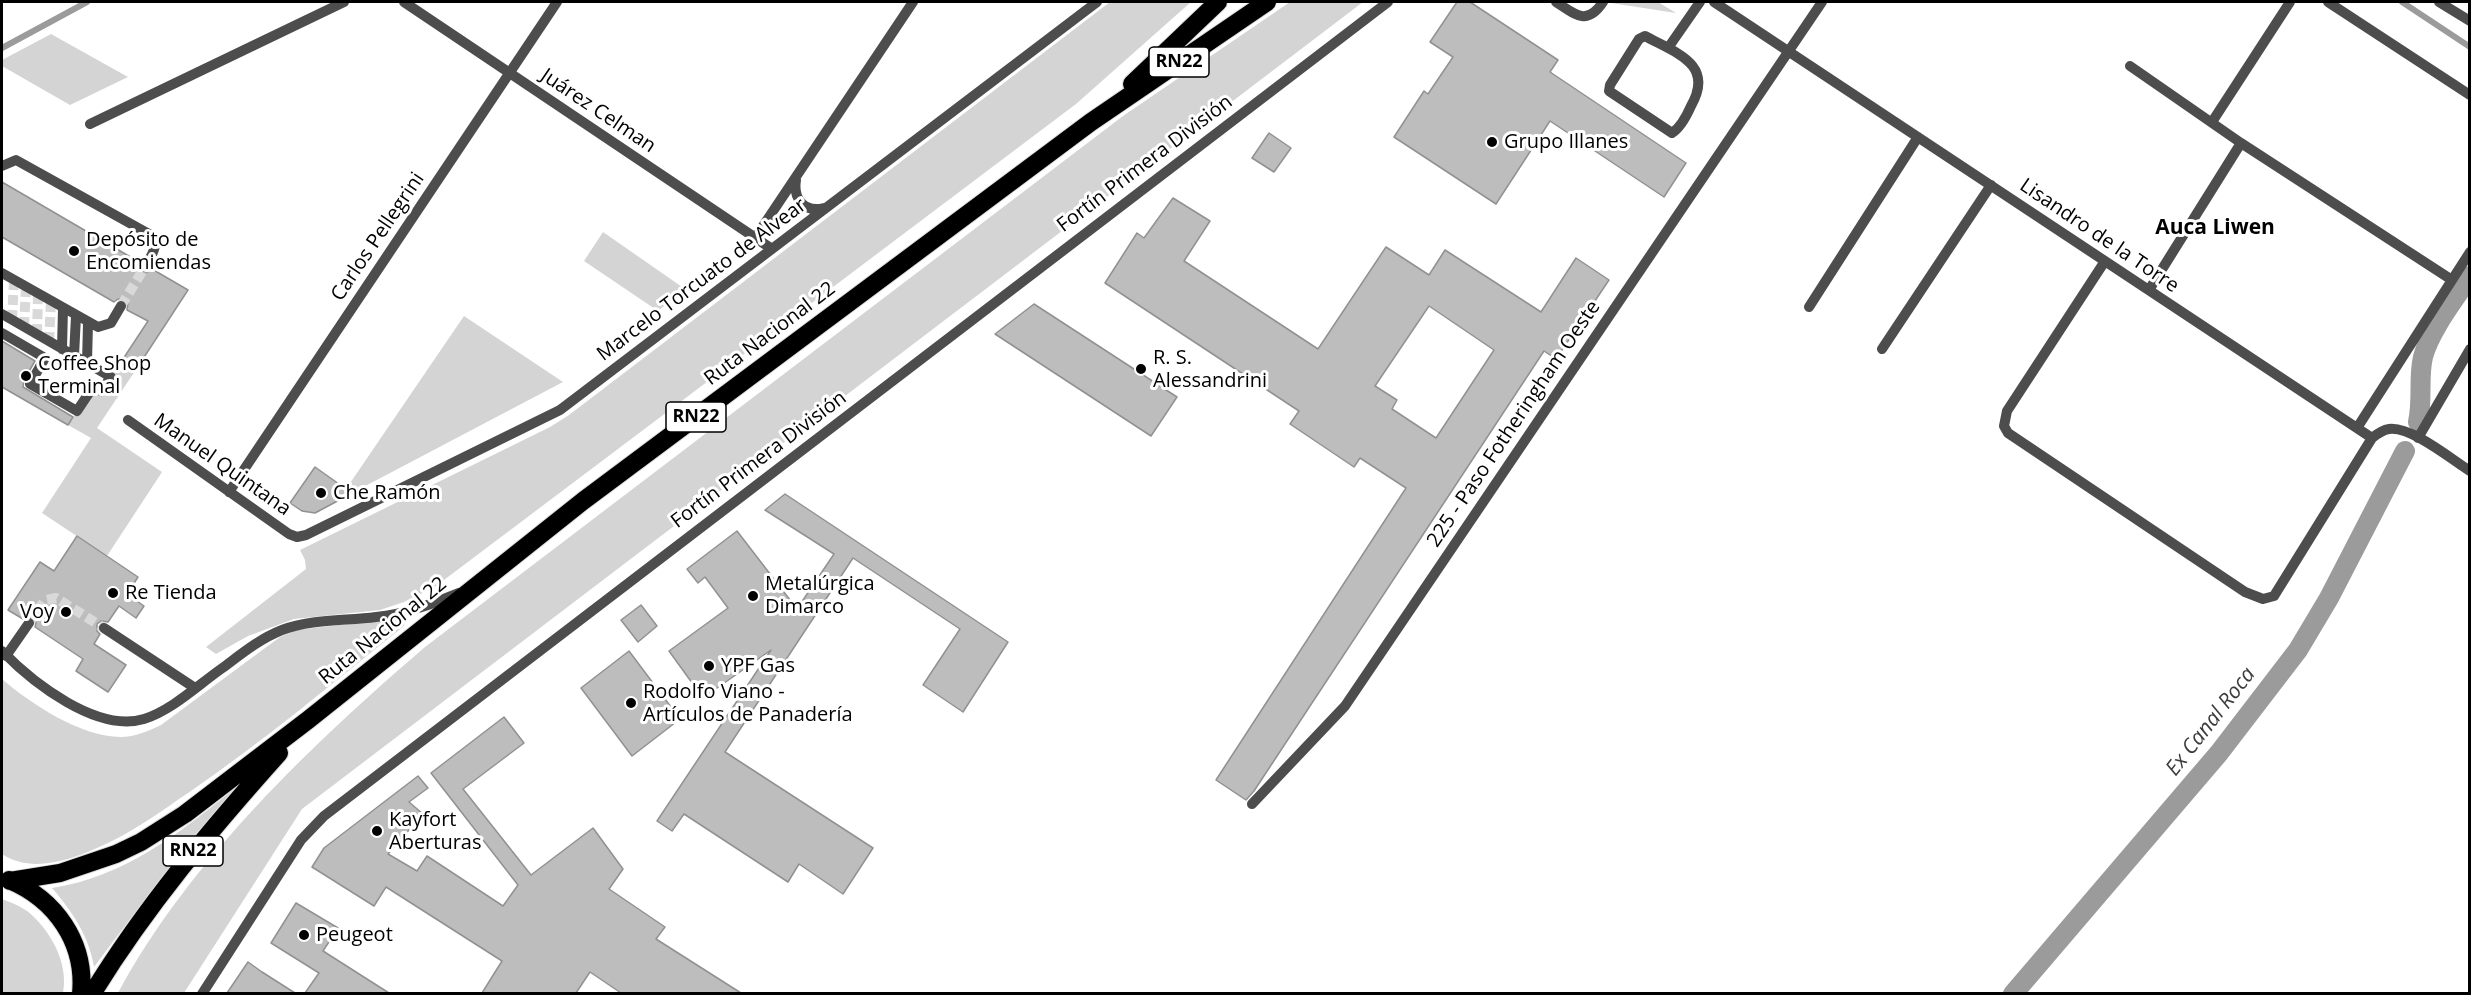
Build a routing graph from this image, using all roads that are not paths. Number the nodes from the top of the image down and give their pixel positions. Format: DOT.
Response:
graph roads {
  1 [pos="344,2"];
  2 [pos="404,2"];
  3 [pos="557,2"];
  4 [pos="913,2"];
  5 [pos="1094,2"];
  6 [pos="1218,2"];
  7 [pos="1266,2"];
  8 [pos="1388,2"];
  9 [pos="1557,2"];
  10 [pos="1603,2"];
  11 [pos="1700,2"];
  12 [pos="1714,2"];
  13 [pos="1822,2"];
  14 [pos="2290,2"];
  15 [pos="2328,2"];
  16 [pos="2439,2"];
  17 [pos="2469,21"];
  18 [pos="1668,48"];
  19 [pos="1788,51"];
  20 [pos="2130,66"];
  21 [pos="510,73"];
  22 [pos="2469,95"];
  23 [pos="1091,122"];
  24 [pos="2212,122"];
  25 [pos="90,124"];
  26 [pos="1918,137"];
  27 [pos="2241,143"];
  28 [pos="2,166"];
  29 [pos="798,175"];
  30 [pos="1991,185"];
  31 [pos="827,207"];
  32 [pos="755,238"];
  33 [pos="772,249"];
  34 [pos="2469,252"];
  35 [pos="2105,261"];
  36 [pos="146,266"];
  37 [pos="2,273"];
  38 [pos="2452,280"];
  39 [pos="2149,290"];
  40 [pos="122,306"];
  41 [pos="1809,307"];
  42 [pos="63,308"];
  43 [pos="2,314"];
  44 [pos="76,316"];
  45 [pos="88,323"];
  46 [pos="2,333"];
  47 [pos="62,349"];
  48 [pos="1882,349"];
  49 [pos="2469,349"];
  50 [pos="74,356"];
  51 [pos="87,363"];
  52 [pos="128,420"];
  53 [pos="2358,428"];
  54 [pos="2372,438"];
  55 [pos="2418,438"];
  56 [pos="2469,471"];
  57 [pos="229,492"];
  58 [pos="297,537"];
  59 [pos="471,589"];
  60 [pos="29,623"];
  61 [pos="105,628"];
  62 [pos="4,654"];
  63 [pos="195,688"];
  64 [pos="308,720"];
  65 [pos="1252,804"];
  66 [pos="6,879"];
  67 [pos="81,993"];
  68 [pos="92,993"];
  69 [pos="202,993"];
  1 -- 25 [label="street"];
  2 -- 21 [label="street, Juárez Celman"];
  3 -- 21 [label="street, Carlos Pellegrini"];
  4 -- 29 [label="street"];
  5 -- 31 [label="street, Marcelo Torcuato de Alvear"];
  6 -- 23 [label="highway, Ruta Nacional 22 / RN22"];
  7 -- 23 [label="highway, Ruta Nacional 22 / RN22"];
  8 -- 69 [label="street, Fortín Primera División"];
  9 -- 10 [label="street"];
  11 -- 18 [label="street"];
  12 -- 19 [label="street, Lisandro de la Torre"];
  13 -- 19 [label="street, 225 - Paso Fotheringham Oeste"];
  14 -- 24 [label="street"];
  15 -- 22 [label="street"];
  16 -- 17 [label="street"];
  18 -- 18 [label="street"];
  19 -- 26 [label="street, Lisandro de la Torre"];
  19 -- 65 [label="street, 225 - Paso Fotheringham Oeste"];
  20 -- 24 [label="street"];
  21 -- 32 [label="street, Juárez Celman"];
  21 -- 57 [label="street, Carlos Pellegrini"];
  23 -- 59 [label="highway, Ruta Nacional 22 / RN22"];
  24 -- 27 [label="street"];
  26 -- 30 [label="street, Lisandro de la Torre"];
  26 -- 41 [label="street"];
  27 -- 38 [label="street"];
  27 -- 39 [label="street"];
  28 -- 36 [label="street"];
  29 -- 31 [label="street"];
  29 -- 32 [label="street"];
  30 -- 35 [label="street, Lisandro de la Torre"];
  30 -- 48 [label="street"];
  31 -- 33 [label="street, Marcelo Torcuato de Alvear"];
  32 -- 33 [label="street, Juárez Celman"];
  33 -- 58 [label="street, Marcelo Torcuato de Alvear"];
  34 -- 38 [label="street"];
  35 -- 39 [label="street, Lisandro de la Torre"];
  35 -- 54 [label="street"];
  37 -- 42 [label="street"];
  38 -- 53 [label="street"];
  39 -- 53 [label="street, Lisandro de la Torre"];
  40 -- 45 [label="street"];
  42 -- 44 [label="street"];
  42 -- 47 [label="street"];
  43 -- 47 [label="street"];
  44 -- 45 [label="street"];
  44 -- 50 [label="street"];
  45 -- 51 [label="street"];
  46 -- 51 [label="street"];
  47 -- 50 [label="street"];
  49 -- 55 [label="street"];
  50 -- 51 [label="street"];
  52 -- 57 [label="street, Manuel Quintana"];
  53 -- 54 [label="street, Lisandro de la Torre"];
  54 -- 55 [label="street"];
  55 -- 56 [label="street"];
  57 -- 58 [label="street, Manuel Quintana"];
  59 -- 63 [label="street"];
  59 -- 64 [label="highway, Ruta Nacional 22 / RN22"];
  60 -- 62 [label="street"];
  61 -- 63 [label="street"];
  62 -- 63 [label="street"];
  64 -- 66 [label="highway, Ruta Nacional 22 / RN22"];
  64 -- 68 [label="highway, Ruta Nacional 22 / RN22"];
  66 -- 67 [label="highway, RN22"];
}
